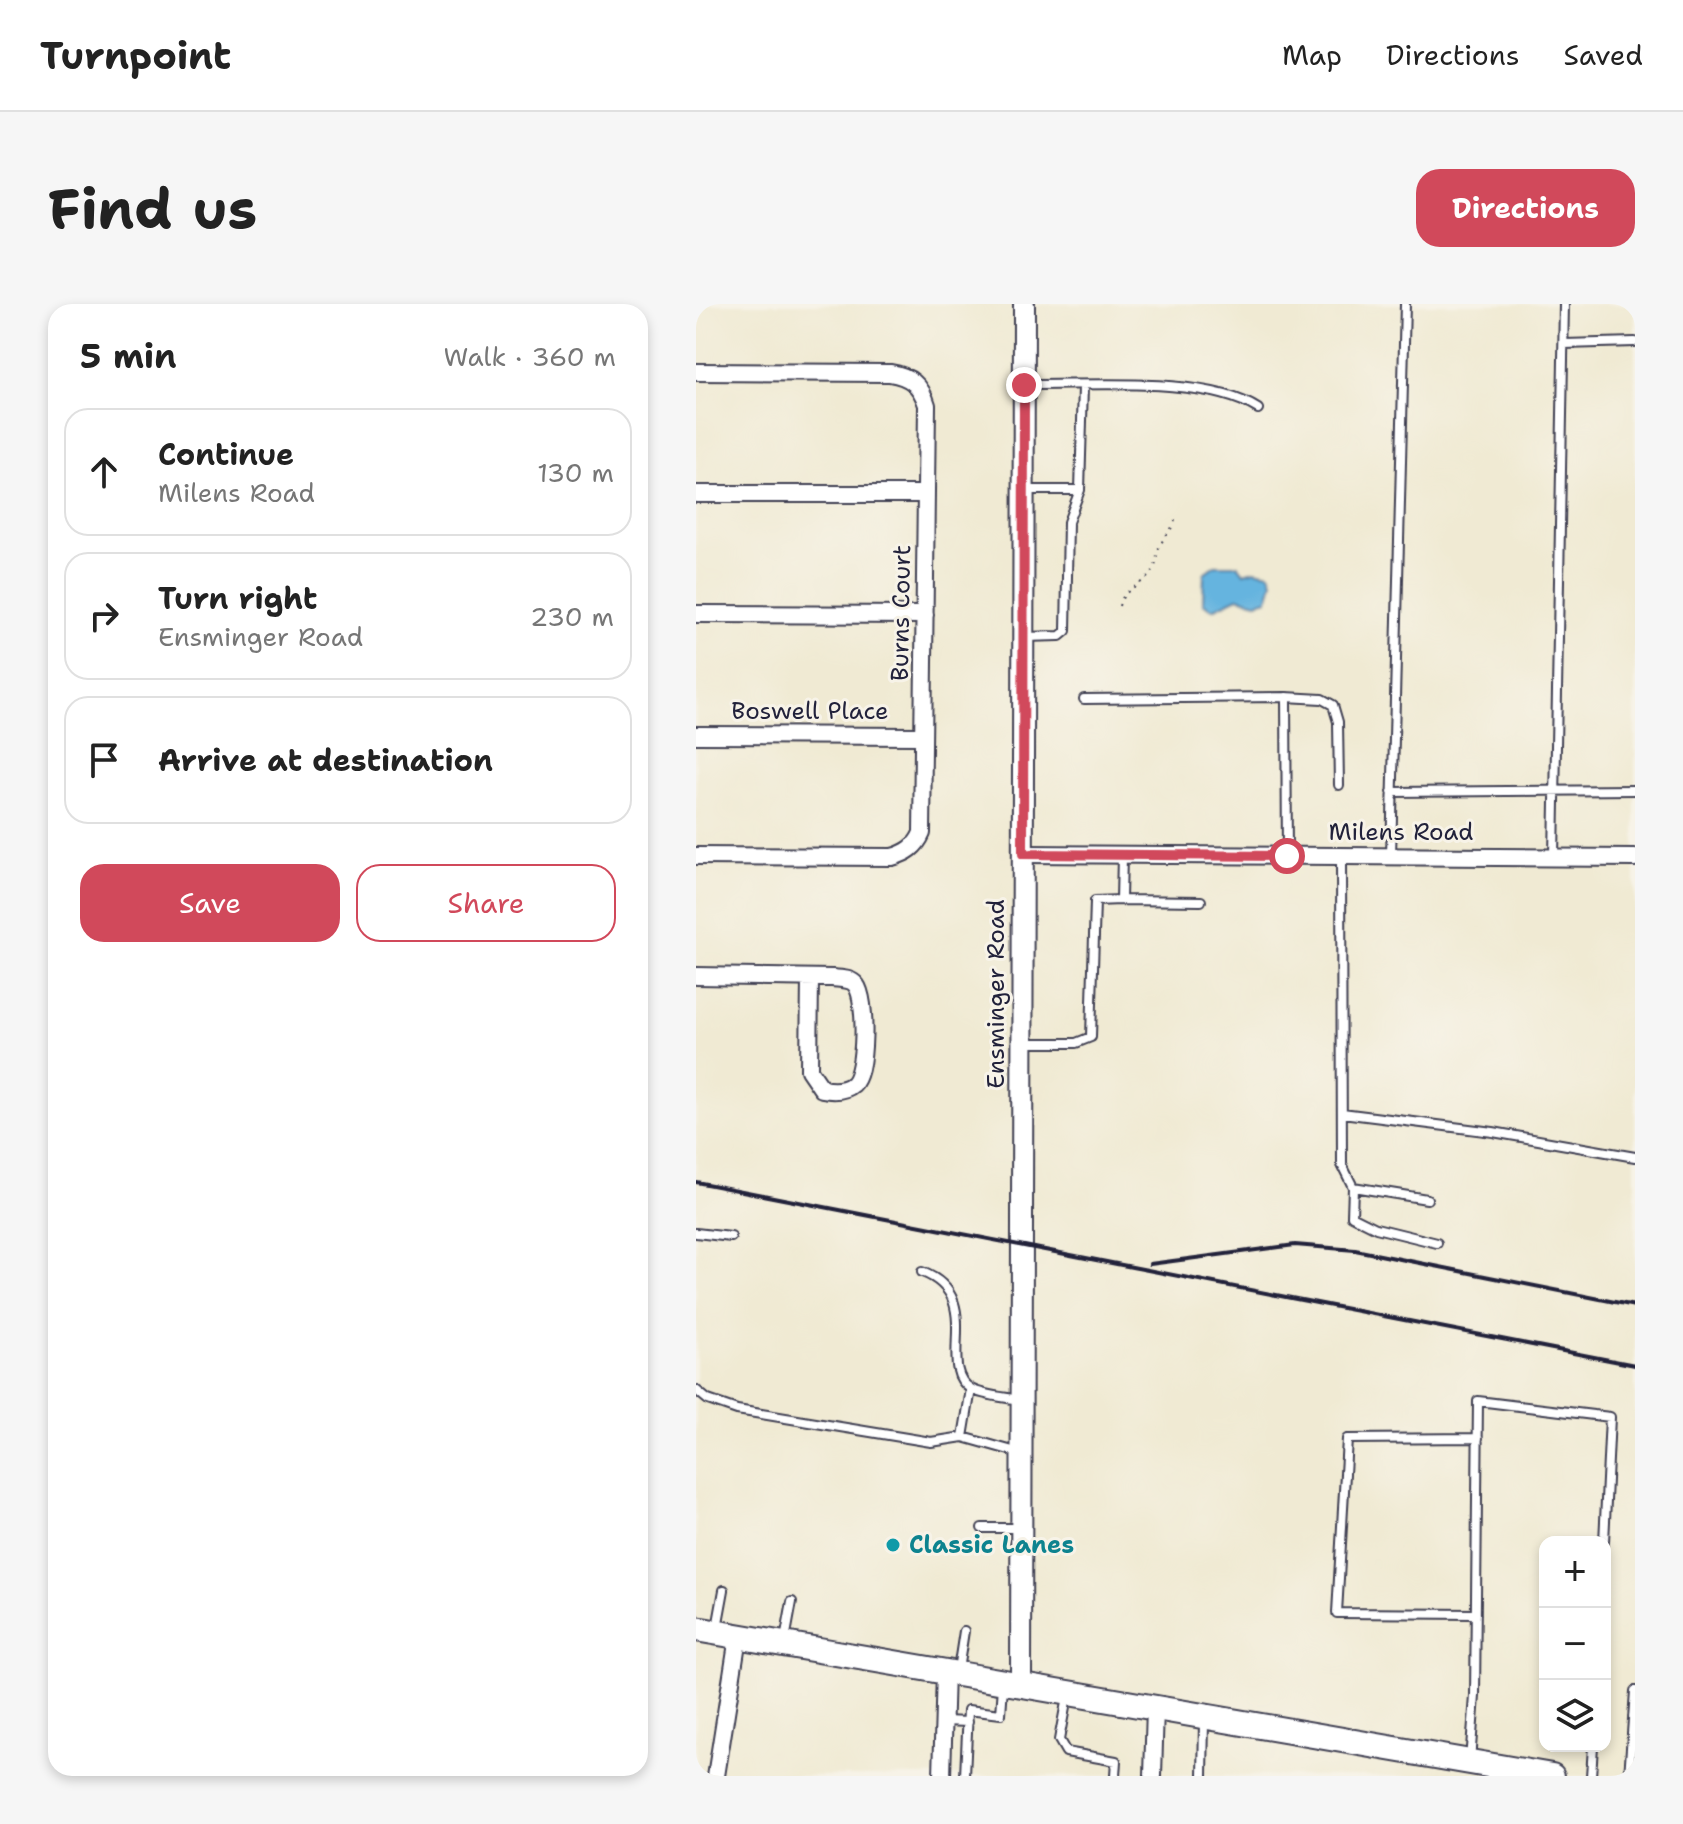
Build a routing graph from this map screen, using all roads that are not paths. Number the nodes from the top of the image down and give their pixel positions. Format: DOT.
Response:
graph roads {
  1 [pos="1024,304"];
  2 [pos="1405,304"];
  3 [pos="1564,304"];
  4 [pos="1635,342"];
  5 [pos="1564,344"];
  6 [pos="696,372"];
  7 [pos="1024,385"];
  8 [pos="1083,386"];
  9 [pos="1258,409"];
  10 [pos="1024,490"];
  11 [pos="1080,490"];
  12 [pos="696,494"];
  13 [pos="926,494"];
  14 [pos="696,614"];
  15 [pos="925,615"];
  16 [pos="1024,637"];
  17 [pos="1286,697"];
  18 [pos="1084,699"];
  19 [pos="696,735"];
  20 [pos="923,736"];
  21 [pos="1339,785"];
  22 [pos="1635,790"];
  23 [pos="1392,792"];
  24 [pos="1555,792"];
  25 [pos="1023,854"];
  26 [pos="1122,855"];
  27 [pos="696,856"];
  28 [pos="1287,856"];
  29 [pos="1341,856"];
  30 [pos="1391,856"];
  31 [pos="1554,857"];
  32 [pos="1635,858"];
  33 [pos="1121,900"];
  34 [pos="1201,901"];
  35 [pos="696,976"];
  36 [pos="810,978"];
  37 [pos="1022,1043"];
  38 [pos="1342,1113"];
  39 [pos="1635,1157"];
  40 [pos="1353,1187"];
  41 [pos="1427,1199"];
  42 [pos="696,1233"];
  43 [pos="731,1237"];
  44 [pos="1437,1243"];
  45 [pos="922,1272"];
  46 [pos="971,1389"];
  47 [pos="696,1390"];
  48 [pos="1021,1401"];
  49 [pos="963,1437"];
  50 [pos="1478,1438"];
  51 [pos="1021,1453"];
  52 [pos="982,1528"];
  53 [pos="1021,1528"];
  54 [pos="1604,1536"];
  55 [pos="724,1590"];
  56 [pos="792,1602"];
  57 [pos="1476,1614"];
  58 [pos="964,1631"];
  59 [pos="717,1633"];
  60 [pos="784,1644"];
  61 [pos="951,1672"];
  62 [pos="1012,1683"];
  63 [pos="1635,1691"];
  64 [pos="1068,1692"];
  65 [pos="1155,1707"];
  66 [pos="1204,1715"];
  67 [pos="944,1721"];
  68 [pos="968,1722"];
  69 [pos="1633,1726"];
  70 [pos="1593,1752"];
  71 [pos="1470,1762"];
  72 [pos="716,1776"];
  73 [pos="942,1776"];
  74 [pos="965,1776"];
  75 [pos="1115,1776"];
  76 [pos="1153,1776"];
  77 [pos="1203,1776"];
  78 [pos="1552,1776"];
  79 [pos="1591,1776"];
  80 [pos="1629,1776"];
  1 -- 7 [label="street, Ensminger Road"];
  2 -- 23 [label="lane"];
  3 -- 5 [label="lane"];
  4 -- 5 [label="lane"];
  5 -- 24 [label="lane"];
  6 -- 13 [label="street, Burns Court"];
  7 -- 8 [label="lane"];
  7 -- 10 [label="street, Ensminger Road"];
  8 -- 9 [label="lane"];
  8 -- 11 [label="lane"];
  10 -- 11 [label="lane"];
  10 -- 16 [label="street, Ensminger Road"];
  11 -- 16 [label="lane"];
  12 -- 13 [label="street"];
  13 -- 15 [label="street, Burns Court"];
  14 -- 15 [label="street"];
  15 -- 20 [label="street, Burns Court"];
  16 -- 25 [label="street, Ensminger Road"];
  17 -- 18 [label="lane"];
  17 -- 21 [label="lane"];
  17 -- 28 [label="lane"];
  19 -- 20 [label="street, Boswell Place"];
  20 -- 27 [label="street, Burns Court"];
  22 -- 24 [label="lane"];
  23 -- 24 [label="lane"];
  23 -- 30 [label="lane"];
  24 -- 31 [label="lane"];
  25 -- 26 [label="street, Milens Road"];
  25 -- 37 [label="street, Ensminger Road"];
  26 -- 28 [label="street, Milens Road"];
  26 -- 33 [label="lane"];
  28 -- 29 [label="street, Milens Road"];
  29 -- 30 [label="street, Milens Road"];
  29 -- 38 [label="lane"];
  30 -- 31 [label="street, Milens Road"];
  31 -- 32 [label="street, Milens Road"];
  33 -- 34 [label="lane"];
  33 -- 37 [label="lane"];
  35 -- 36 [label="street"];
  36 -- 36 [label="street"];
  37 -- 48 [label="street, Ensminger Road"];
  38 -- 39 [label="lane"];
  38 -- 40 [label="lane"];
  40 -- 41 [label="lane"];
  40 -- 44 [label="lane"];
  42 -- 43 [label="lane"];
  45 -- 46 [label="lane"];
  46 -- 48 [label="lane"];
  46 -- 49 [label="lane"];
  47 -- 49 [label="lane"];
  48 -- 51 [label="street, Ensminger Road"];
  49 -- 51 [label="lane"];
  50 -- 54 [label="lane"];
  50 -- 57 [label="lane"];
  50 -- 57 [label="lane"];
  51 -- 53 [label="street, Ensminger Road"];
  52 -- 53 [label="lane"];
  53 -- 62 [label="street, Ensminger Road"];
  55 -- 59 [label="lane"];
  56 -- 60 [label="lane"];
  57 -- 71 [label="lane"];
  58 -- 61 [label="lane"];
  59 -- 60 [label="main road"];
  59 -- 72 [label="street"];
  60 -- 61 [label="main road"];
  61 -- 62 [label="main road"];
  61 -- 67 [label="street"];
  62 -- 64 [label="main road"];
  62 -- 68 [label="lane"];
  63 -- 69 [label="lane"];
  64 -- 65 [label="main road"];
  64 -- 75 [label="lane"];
  65 -- 66 [label="main road"];
  65 -- 76 [label="street"];
  66 -- 71 [label="main road"];
  66 -- 77 [label="lane"];
  67 -- 68 [label="lane"];
  67 -- 73 [label="street"];
  68 -- 74 [label="lane"];
  69 -- 80 [label="lane"];
  70 -- 79 [label="lane"];
  71 -- 78 [label="main road"];
}
